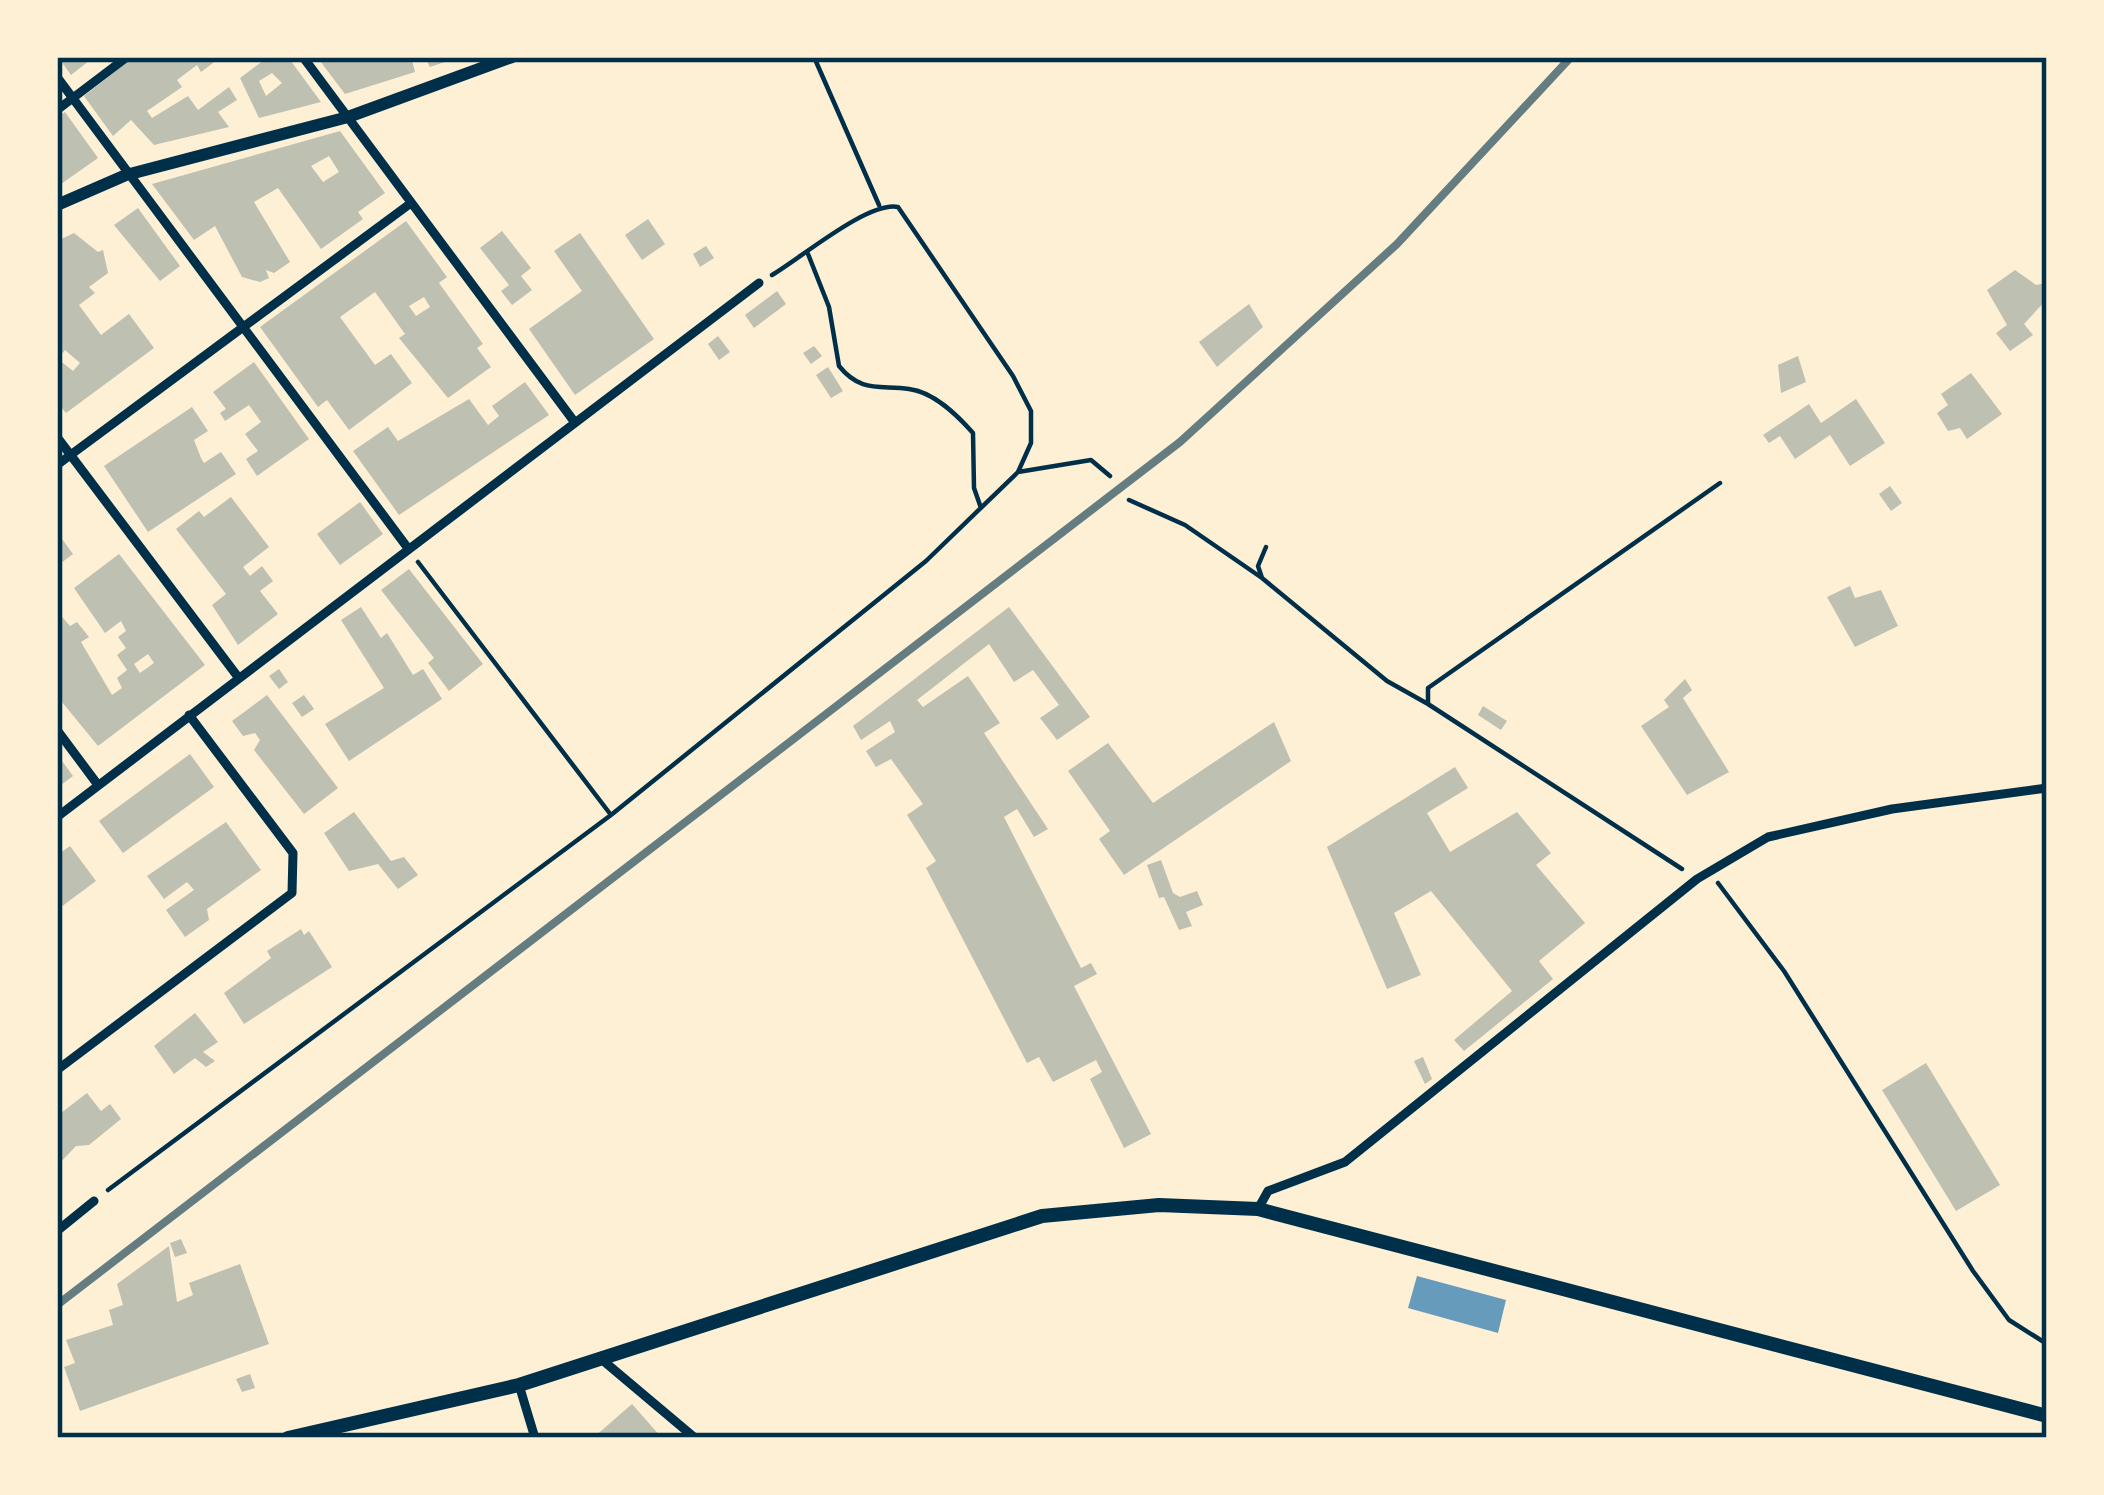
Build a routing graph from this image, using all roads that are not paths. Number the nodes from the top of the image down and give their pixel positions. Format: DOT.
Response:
graph roads {
  1 [pos="127,57"];
  2 [pos="303,57"];
  3 [pos="512,57"];
  4 [pos="57,77"];
  5 [pos="73,98"];
  6 [pos="57,110"];
  7 [pos="347,117"];
  8 [pos="126,175"];
  9 [pos="411,202"];
  10 [pos="57,206"];
  11 [pos="759,283"];
  12 [pos="242,328"];
  13 [pos="572,420"];
  14 [pos="57,437"];
  15 [pos="70,455"];
  16 [pos="57,465"];
  17 [pos="407,547"];
  18 [pos="238,677"];
  19 [pos="189,715"];
  20 [pos="57,730"];
  21 [pos="98,785"];
  22 [pos="2047,788"];
  23 [pos="57,817"];
  24 [pos="57,1070"];
  25 [pos="94,1201"];
  26 [pos="1258,1210"];
  27 [pos="57,1232"];
  28 [pos="600,1358"];
  29 [pos="519,1385"];
  30 [pos="2047,1416"];
  31 [pos="288,1438"];
  32 [pos="535,1438"];
  33 [pos="695,1438"];
  1 -- 5 [label="street"];
  2 -- 7 [label="street"];
  3 -- 7 [label="street"];
  4 -- 5 [label="street"];
  5 -- 6 [label="street"];
  5 -- 8 [label="street"];
  7 -- 8 [label="street"];
  7 -- 9 [label="street"];
  8 -- 10 [label="street"];
  8 -- 12 [label="street"];
  9 -- 12 [label="street"];
  9 -- 13 [label="street"];
  11 -- 13 [label="street"];
  12 -- 15 [label="street"];
  12 -- 17 [label="street"];
  13 -- 17 [label="street"];
  14 -- 15 [label="street"];
  15 -- 16 [label="street"];
  15 -- 18 [label="street"];
  17 -- 18 [label="street"];
  18 -- 19 [label="street"];
  19 -- 21 [label="street"];
  19 -- 24 [label="street"];
  20 -- 21 [label="street"];
  21 -- 23 [label="street"];
  22 -- 26 [label="street"];
  25 -- 27 [label="street"];
  26 -- 28 [label="main road"];
  26 -- 30 [label="main road"];
  28 -- 29 [label="main road"];
  28 -- 33 [label="street"];
  29 -- 31 [label="main road"];
  29 -- 32 [label="street"];
}
